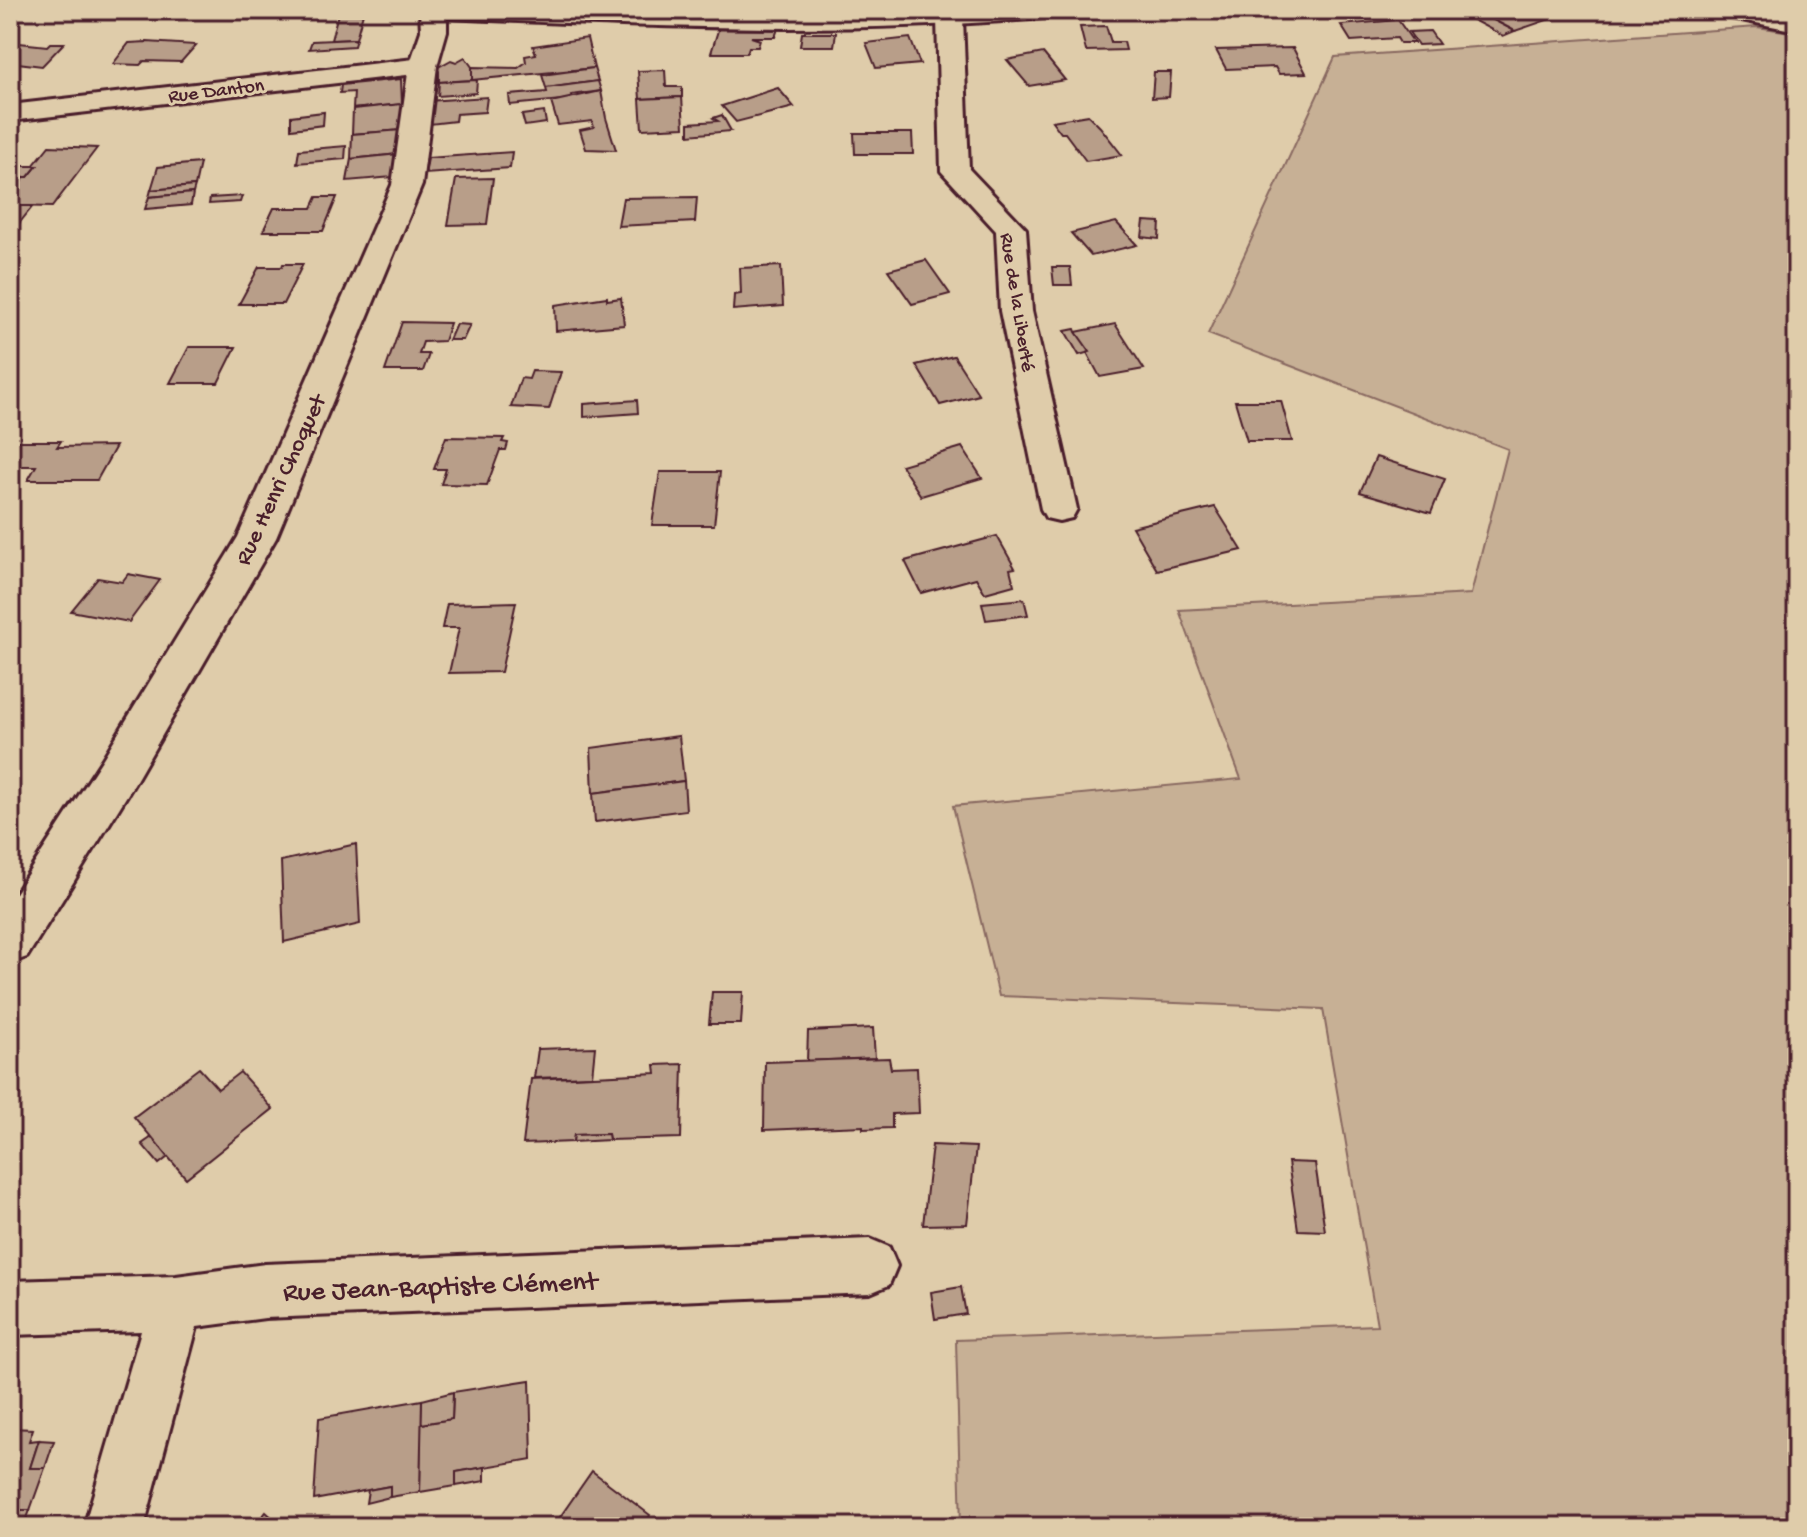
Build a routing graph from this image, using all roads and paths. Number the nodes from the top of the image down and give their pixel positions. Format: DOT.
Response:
graph roads {
  1 [pos="433,10"];
  2 [pos="441,10"];
  3 [pos="1042,10"];
  4 [pos="1730,10"];
  5 [pos="516,15"];
  6 [pos="950,18"];
  7 [pos="1797,23"];
  8 [pos="423,66"];
  9 [pos="10,113"];
  10 [pos="1059,509"];
  11 [pos="10,942"];
  12 [pos="870,1266"];
  13 [pos="176,1303"];
  14 [pos="10,1308"];
  15 [pos="114,1527"];
  1 -- 8 [label="street, Rue Henri Choquet"];
  2 -- 5 [label="street"];
  3 -- 6 [label="street"];
  4 -- 7 [label="street"];
  5 -- 6 [label="street"];
  5 -- 8 [label="street"];
  6 -- 10 [label="street, Rue de la Liberté"];
  8 -- 9 [label="street, Rue Danton"];
  8 -- 11 [label="street, Rue Henri Choquet"];
  12 -- 13 [label="street, Rue Jean-Baptiste Clément"];
  13 -- 14 [label="street, Rue Jean-Baptiste Clément"];
  13 -- 15 [label="street"];
}
